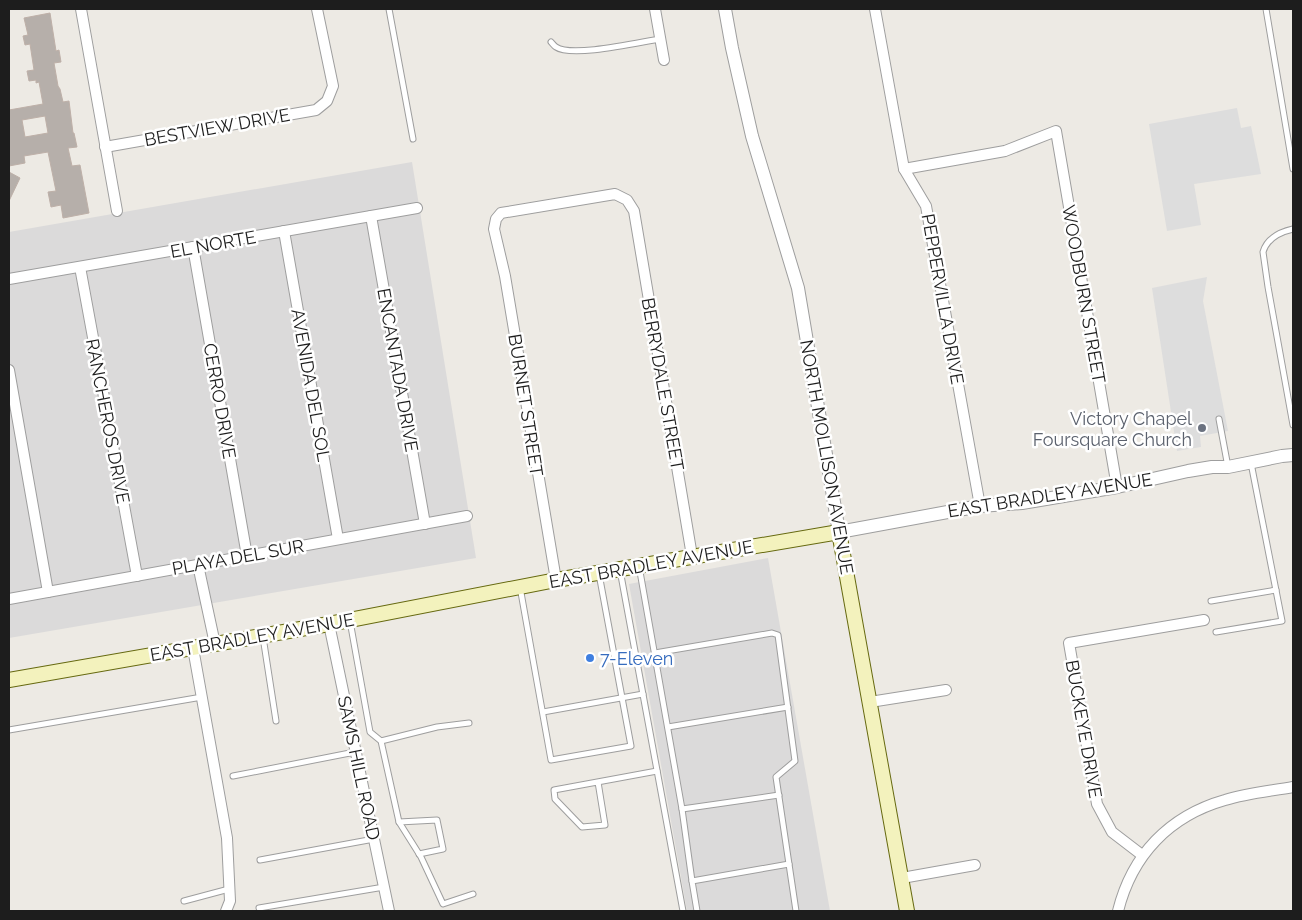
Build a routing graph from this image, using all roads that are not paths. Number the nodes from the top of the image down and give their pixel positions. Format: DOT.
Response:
graph roads {
  1 [pos="81,9"];
  2 [pos="318,9"];
  3 [pos="389,9"];
  4 [pos="655,9"];
  5 [pos="725,9"];
  6 [pos="875,9"];
  7 [pos="1266,9"];
  8 [pos="660,39"];
  9 [pos="551,42"];
  10 [pos="664,60"];
  11 [pos="1293,128"];
  12 [pos="1287,129"];
  13 [pos="413,139"];
  14 [pos="105,147"];
  15 [pos="904,168"];
  16 [pos="1293,169"];
  17 [pos="417,208"];
  18 [pos="116,211"];
  19 [pos="634,211"];
  20 [pos="371,216"];
  21 [pos="1293,229"];
  22 [pos="284,231"];
  23 [pos="193,247"];
  24 [pos="80,267"];
  25 [pos="9,279"];
  26 [pos="9,370"];
  27 [pos="1219,418"];
  28 [pos="1293,425"];
  29 [pos="1293,455"];
  30 [pos="1251,463"];
  31 [pos="1228,467"];
  32 [pos="1117,486"];
  33 [pos="980,506"];
  34 [pos="467,516"];
  35 [pos="425,524"];
  36 [pos="839,532"];
  37 [pos="338,539"];
  38 [pos="247,556"];
  39 [pos="692,556"];
  40 [pos="198,565"];
  41 [pos="639,566"];
  42 [pos="620,569"];
  43 [pos="599,574"];
  44 [pos="137,576"];
  45 [pos="556,580"];
  46 [pos="520,587"];
  47 [pos="1276,590"];
  48 [pos="48,592"];
  49 [pos="9,599"];
  50 [pos="1211,601"];
  51 [pos="349,620"];
  52 [pos="1204,620"];
  53 [pos="329,624"];
  54 [pos="1216,632"];
  55 [pos="262,636"];
  56 [pos="214,644"];
  57 [pos="193,648"];
  58 [pos="655,653"];
  59 [pos="9,680"];
  60 [pos="946,690"];
  61 [pos="642,694"];
  62 [pos="202,697"];
  63 [pos="622,697"];
  64 [pos="870,702"];
  65 [pos="788,707"];
  66 [pos="543,712"];
  67 [pos="276,721"];
  68 [pos="469,723"];
  69 [pos="668,727"];
  70 [pos="9,730"];
  71 [pos="381,741"];
  72 [pos="356,752"];
  73 [pos="657,771"];
  74 [pos="233,776"];
  75 [pos="598,782"];
  76 [pos="1293,787"];
  77 [pos="780,795"];
  78 [pos="682,809"];
  79 [pos="398,822"];
  80 [pos="374,840"];
  81 [pos="419,854"];
  82 [pos="1142,855"];
  83 [pos="260,860"];
  84 [pos="790,864"];
  85 [pos="975,865"];
  86 [pos="902,878"];
  87 [pos="692,881"];
  88 [pos="384,887"];
  89 [pos="230,889"];
  90 [pos="473,894"];
  91 [pos="184,901"];
  92 [pos="259,908"];
  93 [pos="226,911"];
  94 [pos="389,911"];
  95 [pos="683,911"];
  96 [pos="697,911"];
  97 [pos="796,911"];
  98 [pos="907,911"];
  99 [pos="1118,911"];
  1 -- 14 [label="street"];
  2 -- 14 [label="street, BESTVIEW DRIVE"];
  3 -- 13 [label="lane"];
  4 -- 8 [label="street"];
  5 -- 36 [label="street, NORTH MOLLISON AVENUE"];
  6 -- 15 [label="street, PEPPERVILLA DRIVE"];
  7 -- 12 [label="lane"];
  8 -- 9 [label="lane"];
  8 -- 10 [label="street"];
  11 -- 12 [label="lane"];
  12 -- 16 [label="lane"];
  14 -- 18 [label="street"];
  15 -- 32 [label="street, WOODBURN STREET"];
  15 -- 33 [label="street, PEPPERVILLA DRIVE"];
  17 -- 20 [label="street, EL NORTE"];
  19 -- 39 [label="street, BERRYDALE STREET"];
  19 -- 45 [label="street, BURNET STREET"];
  20 -- 22 [label="street, EL NORTE"];
  20 -- 35 [label="street, ENCANTADA DRIVE"];
  21 -- 28 [label="lane"];
  22 -- 23 [label="street, EL NORTE"];
  22 -- 37 [label="street, AVENIDA DEL SOL"];
  23 -- 24 [label="street, EL NORTE"];
  23 -- 38 [label="street, CERRO DRIVE"];
  24 -- 25 [label="street, EL NORTE"];
  24 -- 44 [label="street, RANCHEROS DRIVE"];
  26 -- 48 [label="street"];
  27 -- 31 [label="lane"];
  29 -- 30 [label="street, EAST BRADLEY AVENUE"];
  30 -- 31 [label="street, EAST BRADLEY AVENUE"];
  30 -- 47 [label="lane"];
  31 -- 32 [label="street, EAST BRADLEY AVENUE"];
  32 -- 33 [label="street, EAST BRADLEY AVENUE"];
  33 -- 36 [label="street, EAST BRADLEY AVENUE"];
  34 -- 35 [label="street, PLAYA DEL SUR"];
  35 -- 37 [label="street, PLAYA DEL SUR"];
  36 -- 39 [label="main road, EAST BRADLEY AVENUE"];
  36 -- 64 [label="main road, NORTH MOLLISON AVENUE"];
  37 -- 38 [label="street, PLAYA DEL SUR"];
  38 -- 40 [label="street, PLAYA DEL SUR"];
  39 -- 41 [label="main road, EAST BRADLEY AVENUE"];
  40 -- 44 [label="street, PLAYA DEL SUR"];
  40 -- 56 [label="street"];
  41 -- 42 [label="main road, EAST BRADLEY AVENUE"];
  41 -- 58 [label="lane"];
  42 -- 43 [label="main road, EAST BRADLEY AVENUE"];
  42 -- 61 [label="lane"];
  43 -- 45 [label="main road, EAST BRADLEY AVENUE"];
  43 -- 63 [label="lane"];
  44 -- 48 [label="street, PLAYA DEL SUR"];
  45 -- 46 [label="main road, EAST BRADLEY AVENUE"];
  46 -- 51 [label="main road, EAST BRADLEY AVENUE"];
  46 -- 66 [label="lane"];
  47 -- 50 [label="lane"];
  47 -- 54 [label="lane"];
  48 -- 49 [label="street, PLAYA DEL SUR"];
  51 -- 53 [label="main road, EAST BRADLEY AVENUE"];
  51 -- 71 [label="lane"];
  52 -- 82 [label="street, BUCKEYE DRIVE"];
  53 -- 55 [label="main road, EAST BRADLEY AVENUE"];
  53 -- 72 [label="street, SAMS HILL ROAD"];
  55 -- 56 [label="main road, EAST BRADLEY AVENUE"];
  55 -- 67 [label="lane"];
  56 -- 57 [label="main road, EAST BRADLEY AVENUE"];
  57 -- 59 [label="main road, EAST BRADLEY AVENUE"];
  57 -- 62 [label="street"];
  58 -- 65 [label="lane"];
  58 -- 69 [label="lane"];
  60 -- 64 [label="street"];
  61 -- 63 [label="lane"];
  61 -- 73 [label="lane"];
  62 -- 70 [label="lane"];
  62 -- 89 [label="street"];
  63 -- 66 [label="lane"];
  63 -- 66 [label="lane"];
  64 -- 86 [label="main road, NORTH MOLLISON AVENUE"];
  65 -- 69 [label="lane"];
  65 -- 77 [label="lane"];
  68 -- 71 [label="lane"];
  69 -- 78 [label="lane"];
  71 -- 79 [label="lane"];
  72 -- 74 [label="lane"];
  72 -- 80 [label="street, SAMS HILL ROAD"];
  73 -- 75 [label="lane"];
  73 -- 95 [label="lane"];
  75 -- 75 [label="lane"];
  76 -- 82 [label="street"];
  77 -- 78 [label="lane"];
  77 -- 84 [label="lane"];
  78 -- 87 [label="lane"];
  79 -- 81 [label="lane"];
  79 -- 81 [label="lane"];
  80 -- 83 [label="lane"];
  80 -- 88 [label="street, SAMS HILL ROAD"];
  81 -- 90 [label="lane"];
  82 -- 99 [label="street"];
  84 -- 87 [label="lane"];
  84 -- 97 [label="lane"];
  85 -- 86 [label="street"];
  86 -- 98 [label="main road, NORTH MOLLISON AVENUE"];
  87 -- 96 [label="lane"];
  88 -- 92 [label="lane"];
  88 -- 94 [label="street, SAMS HILL ROAD"];
  89 -- 91 [label="lane"];
  89 -- 93 [label="street"];
}
